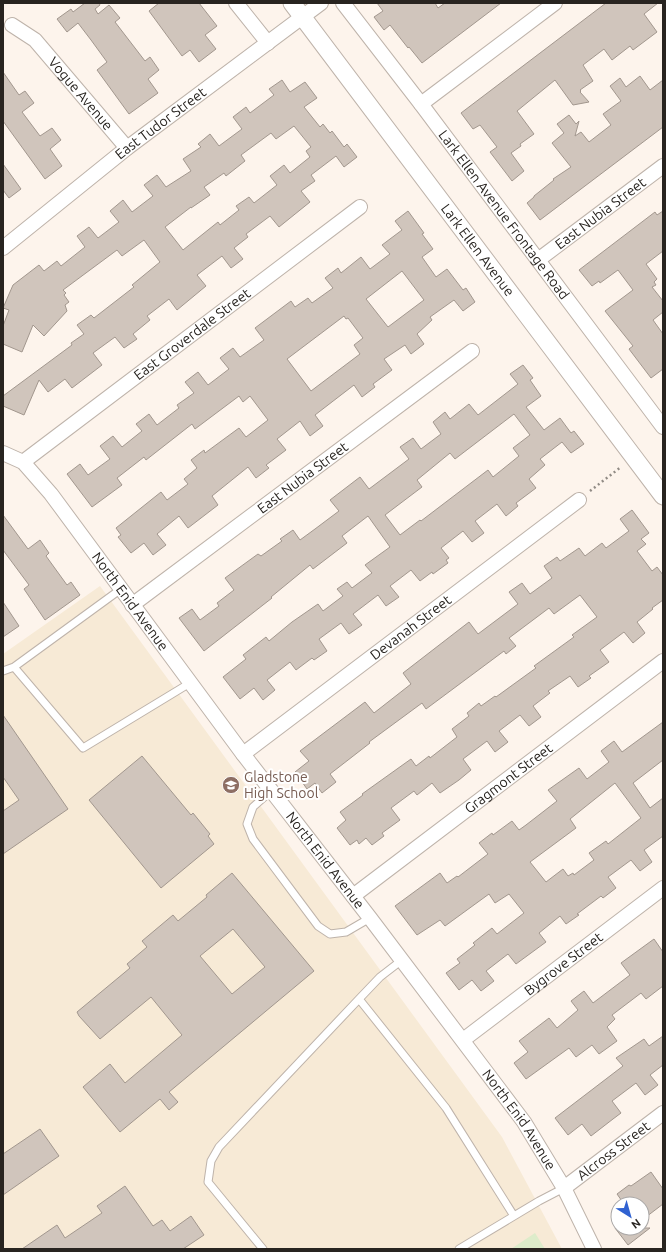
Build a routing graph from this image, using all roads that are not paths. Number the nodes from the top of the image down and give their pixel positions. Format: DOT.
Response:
graph roads {
  1 [pos="236,3"];
  2 [pos="292,3"];
  3 [pos="321,3"];
  4 [pos="343,3"];
  5 [pos="555,3"];
  6 [pos="303,16"];
  7 [pos="12,25"];
  8 [pos="268,43"];
  9 [pos="421,104"];
  10 [pos="127,148"];
  11 [pos="663,166"];
  12 [pos="360,207"];
  13 [pos="3,248"];
  14 [pos="538,260"];
  15 [pos="472,351"];
  16 [pos="660,417"];
  17 [pos="3,453"];
  18 [pos="23,462"];
  19 [pos="663,496"];
  20 [pos="578,500"];
  21 [pos="120,588"];
  22 [pos="132,605"];
  23 [pos="663,661"];
  24 [pos="14,667"];
  25 [pos="3,671"];
  26 [pos="190,683"];
  27 [pos="242,754"];
  28 [pos="271,791"];
  29 [pos="663,888"];
  30 [pos="353,896"];
  31 [pos="370,918"];
  32 [pos="402,960"];
  33 [pos="359,999"];
  34 [pos="463,1040"];
  35 [pos="663,1113"];
  36 [pos="564,1188"];
  37 [pos="514,1216"];
  38 [pos="263,1249"];
  39 [pos="459,1249"];
  40 [pos="594,1249"];
  1 -- 8 [label="street"];
  2 -- 6 [label="street, Lark Ellen Avenue"];
  3 -- 6 [label="street, East Tudor Street"];
  4 -- 9 [label="street, Lark Ellen Avenue Frontage Road"];
  5 -- 9 [label="street"];
  6 -- 8 [label="street, East Tudor Street"];
  6 -- 19 [label="street, Lark Ellen Avenue"];
  7 -- 10 [label="street, Vogue Avenue"];
  8 -- 10 [label="street, East Tudor Street"];
  9 -- 14 [label="street, Lark Ellen Avenue Frontage Road"];
  10 -- 13 [label="street, East Tudor Street"];
  11 -- 14 [label="street, East Nubia Street"];
  12 -- 18 [label="street, East Groverdale Street"];
  14 -- 16 [label="street, Lark Ellen Avenue Frontage Road"];
  15 -- 22 [label="street, East Nubia Street"];
  17 -- 18 [label="street, North Enid Avenue"];
  18 -- 21 [label="street, North Enid Avenue"];
  20 -- 27 [label="street, Devanah Street"];
  21 -- 22 [label="street, North Enid Avenue"];
  21 -- 24 [label="lane"];
  22 -- 26 [label="street, North Enid Avenue"];
  23 -- 30 [label="street, Gragmont Street"];
  24 -- 25 [label="lane"];
  24 -- 26 [label="lane"];
  26 -- 27 [label="street, North Enid Avenue"];
  27 -- 28 [label="street, North Enid Avenue"];
  28 -- 30 [label="street, North Enid Avenue"];
  28 -- 31 [label="lane"];
  29 -- 34 [label="street, Bygrove Street"];
  30 -- 31 [label="street, North Enid Avenue"];
  31 -- 32 [label="street, North Enid Avenue"];
  32 -- 33 [label="lane"];
  32 -- 34 [label="street, North Enid Avenue"];
  33 -- 37 [label="lane"];
  33 -- 38 [label="lane"];
  34 -- 36 [label="street, North Enid Avenue"];
  35 -- 36 [label="street, Alcross Street"];
  36 -- 37 [label="lane"];
  36 -- 40 [label="street, North Enid Avenue"];
  37 -- 39 [label="lane"];
}
